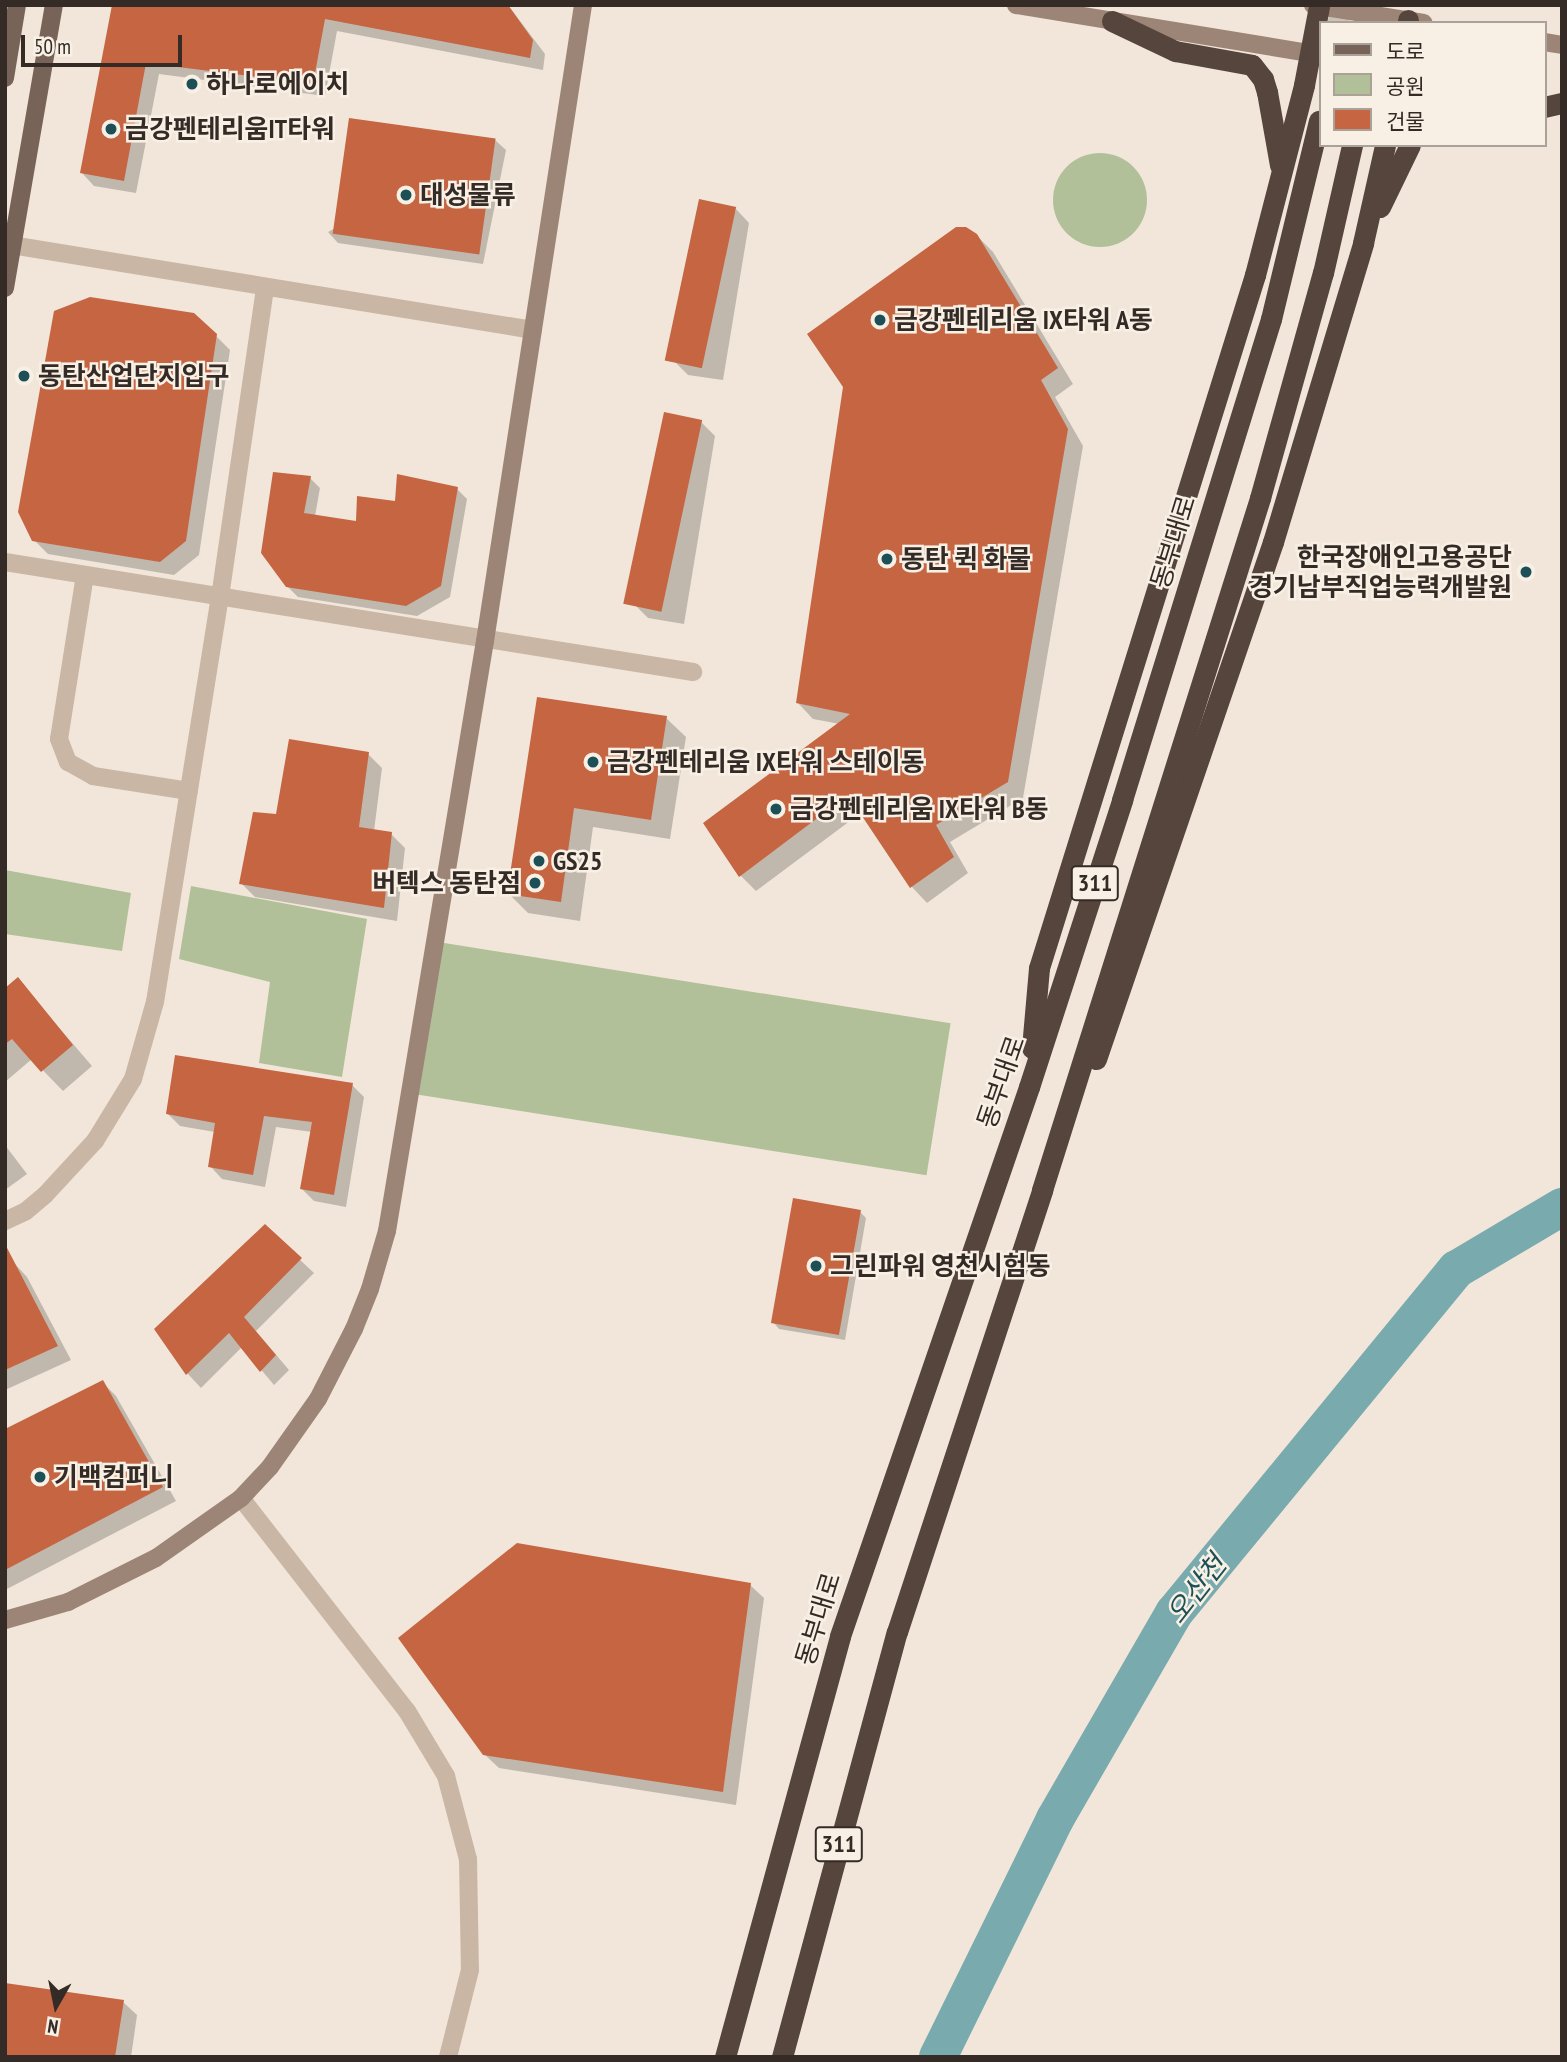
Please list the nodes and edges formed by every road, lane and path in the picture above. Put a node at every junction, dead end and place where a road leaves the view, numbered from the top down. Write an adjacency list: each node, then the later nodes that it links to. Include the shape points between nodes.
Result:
1 (17, 5): 10 (main road)
2 (54, 5): 17 (main road)
3 (583, 5): 20 (street)
4 (1016, 5): 7 (street)
5 (1313, 5): 6 (street)
6 (1319, 6): 8 (street); 9 (highway)
7 (1112, 21): 9 (street); 15 (highway, via 1175,51 1252,65 1267,92)
8 (1407, 21)
9 (1315, 54): 15 (highway)
10 (5, 78)
11 (1318, 125): 27 (highway, 동부대로 / 311, via 1271,319)
12 (1353, 147): 28 (highway, 311, via 1323,273 1260,498)
13 (1385, 147): 16 (highway)
14 (1409, 147): 16 (highway)
15 (1281, 172): 27 (highway, via 1255,275 1039,968)
16 (1363, 243): 28 (highway, via 1273,542 1106,1034)
17 (9, 245): 18 (main road); 19 (street)
18 (5, 288)
19 (265, 288): 20 (street); 23 (street)
20 (533, 330): 24 (street)
21 (5, 562): 22 (street)
22 (85, 575): 23 (street); 26 (street, via 59,739 68,762 93,776)
23 (220, 597): 24 (street); 26 (street)
24 (485, 641): 25 (street); 30 (street, via 387,1231 354,1329 318,1399 270,1467)
25 (693, 672)
26 (189, 791): 29 (street, via 155,1002 132,1079 95,1141 45,1195)
27 (1029, 1087): 33 (highway, 동부대로 / 311, via 841,1636)
28 (1042, 1190): 34 (highway, 311, via 897,1632)
29 (5, 1221)
30 (241, 1498): 31 (street, via 156,1558 68,1602); 32 (street, via 407,1711 446,1776 468,1859 470,1970)
31 (5, 1620)
32 (448, 2057)
33 (725, 2057)
34 (782, 2057)

